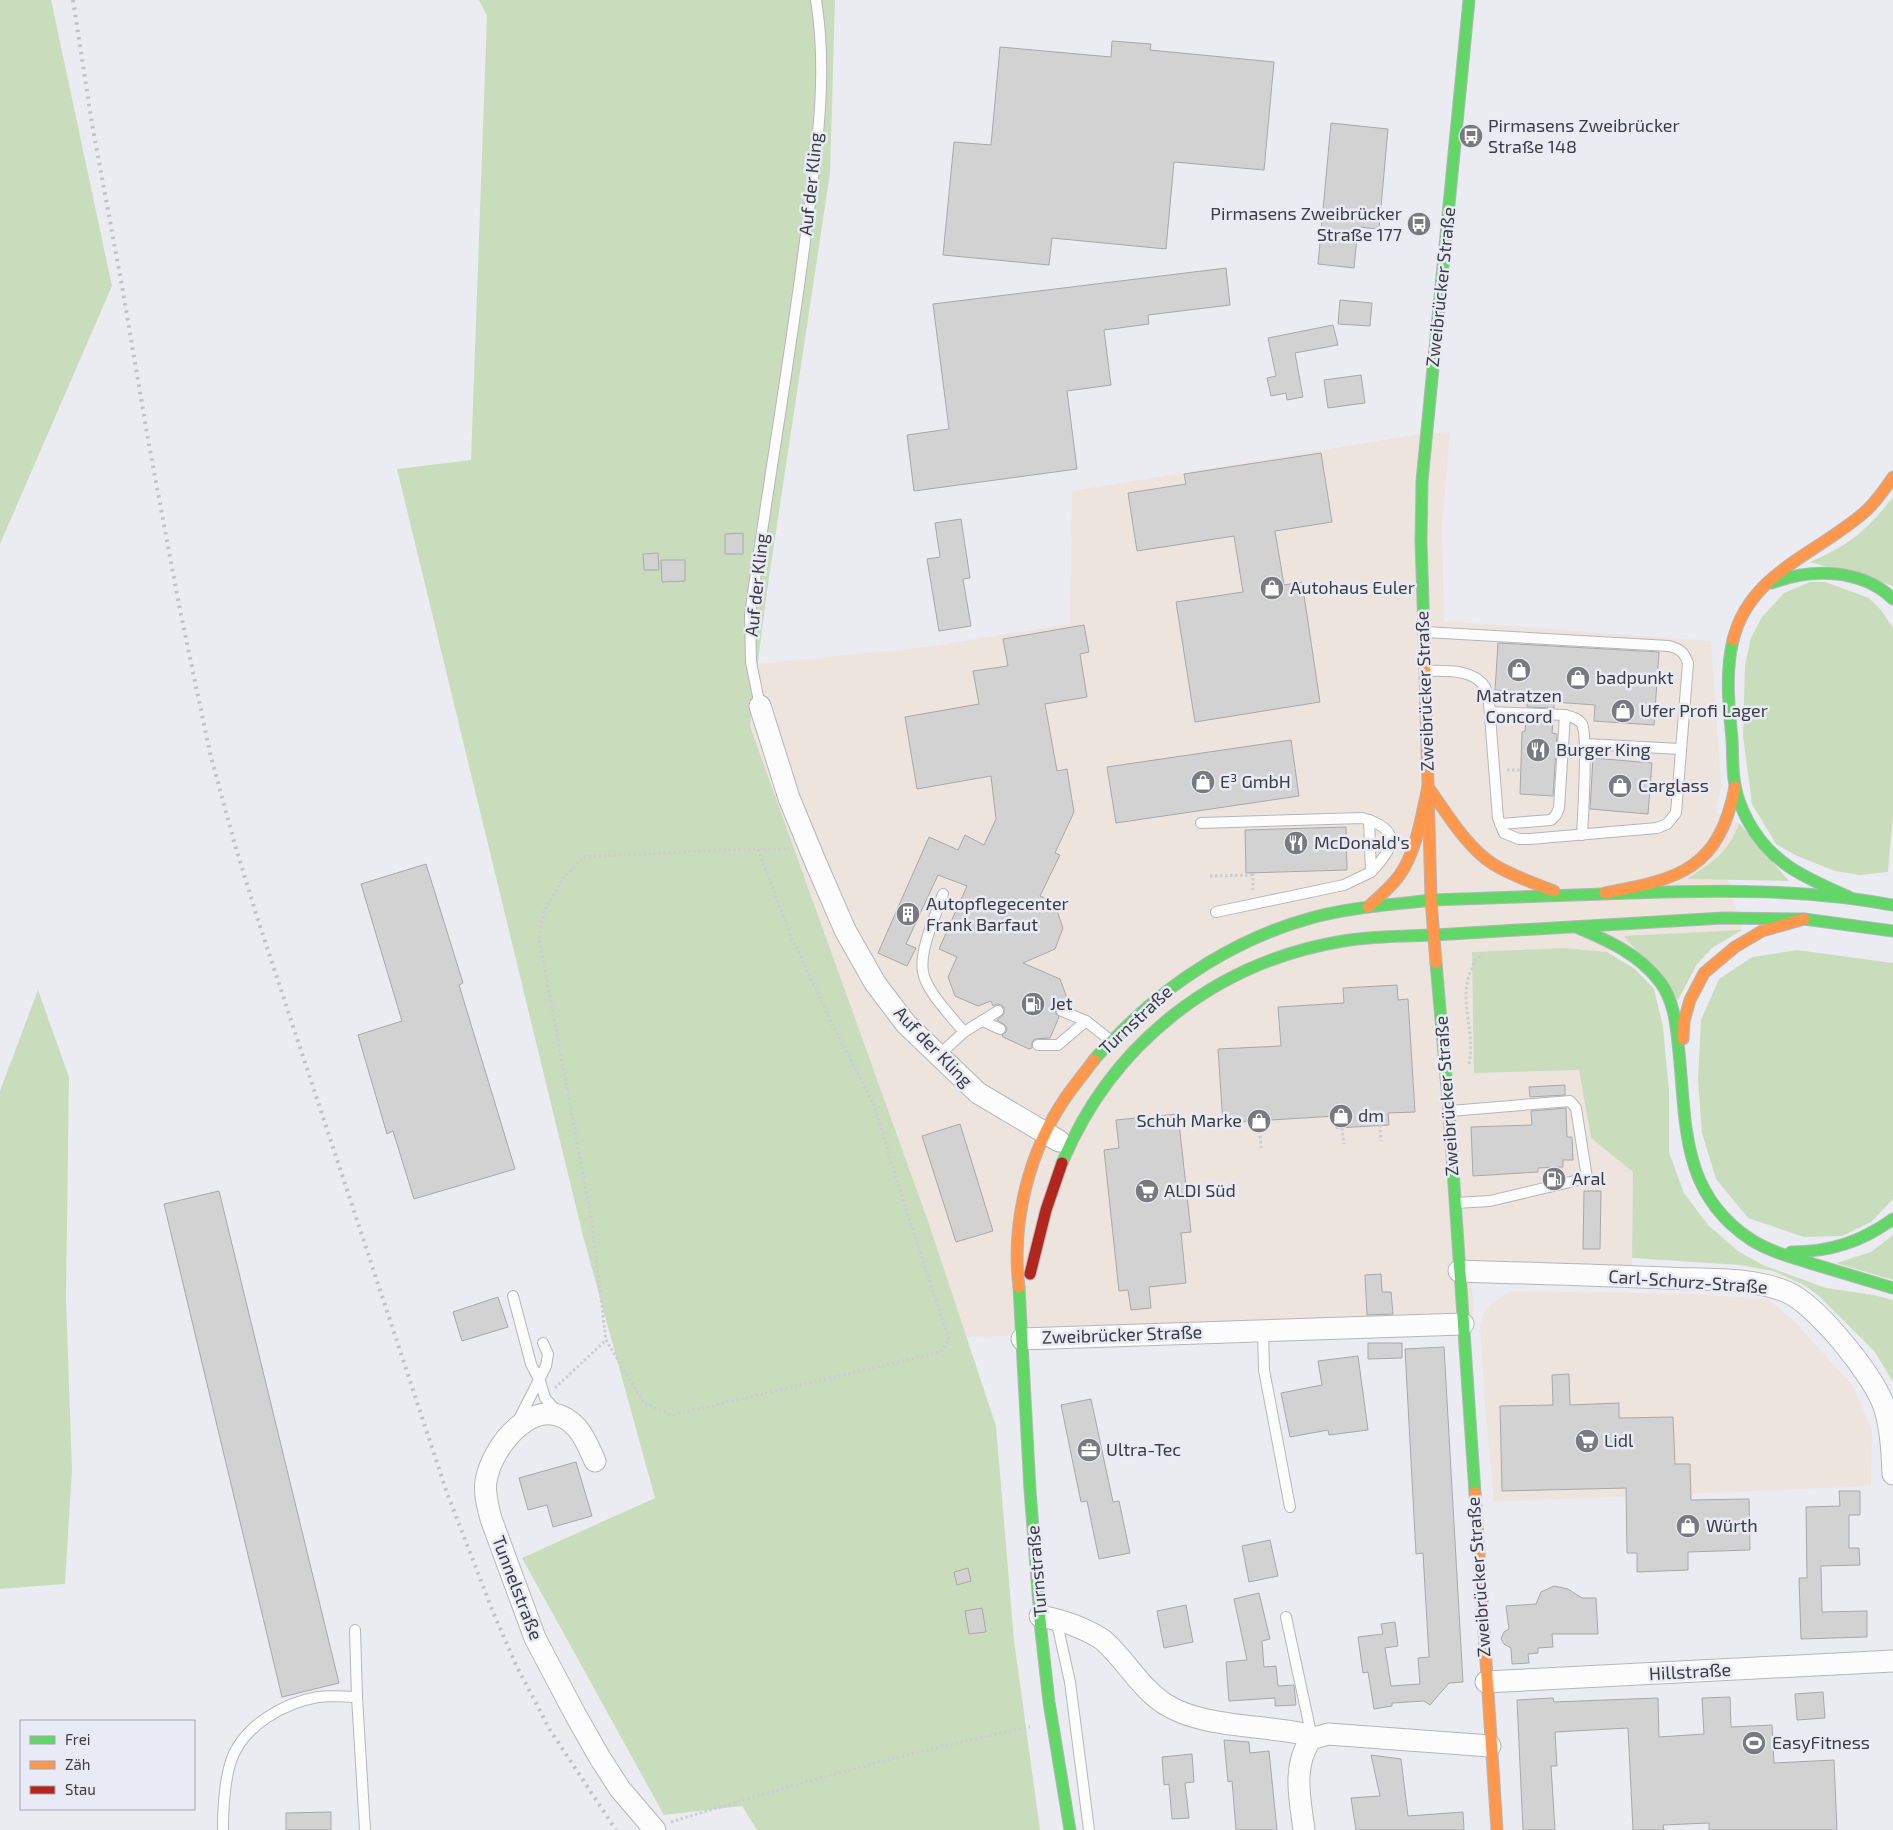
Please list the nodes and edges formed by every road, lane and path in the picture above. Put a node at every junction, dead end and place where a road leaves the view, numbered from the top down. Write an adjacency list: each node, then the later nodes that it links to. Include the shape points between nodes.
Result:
1 (816, 0): 8 (lane, Auf der Kling, via 822,87 812,184 750,615 751,662)
2 (1469, 0): 6 (main road, Zweibrücker Straße, via 1422,481)
3 (1893, 477): 4 (main road, via 1880,497 1862,515 1805,552)
4 (1766, 586): 5 (main road, via 1787,576 1820,573 1851,576); 14 (main road, via 1747,606 1731,647 1729,682)
5 (1893, 599)
6 (1423, 632): 7 (main road, Zweibrücker Straße); 12 (lane, via 1678,648 1688,663)
7 (1424, 671): 9 (lane, via 1464,674 1477,679 1485,688); 13 (main road, Zweibrücker Straße)
8 (760, 706): 20 (street, Auf der Kling)
9 (1490, 712): 10 (lane); 17 (lane)
10 (1565, 715): 11 (lane, via 1581,722); 17 (lane, via 1556,815 1551,820)
11 (1584, 744): 12 (lane); 18 (lane)
12 (1681, 749): 18 (lane, via 1678,806 1667,824 1657,828)
13 (1428, 787): 26 (main road, via 1451,819 1488,860 1520,878); 28 (main road, Zweibrücker Straße); 30 (main road, via 1415,840 1404,867 1389,888)
14 (1736, 787): 25 (main road, via 1723,830 1702,860 1683,874); 27 (main road, via 1747,818 1767,849 1798,873)
15 (1369, 820): 16 (lane); 21 (lane); 21 (lane, via 1386,828 1391,843 1387,853)
16 (1201, 823)
17 (1500, 824): 18 (lane, via 1504,833 1519,839)
18 (1582, 835)
19 (758, 849): 20 (path); 68 (path, via 583,857 562,880 544,910 539,938 592,1223); 68 (path, via 790,934 874,1105 949,1340 940,1352 673,1415 644,1403)
20 (810, 849): 45 (street, Auf der Kling, via 845,930 875,983 906,1024)
21 (1370, 872): 31 (lane, via 1344,885)
22 (1253, 875): 23 (path)
23 (1210, 876)
24 (943, 894): 42 (lane, via 922,960 923,973 931,990)
25 (1605, 894): 26 (main road, Turnstraße); 27 (main road, via 1734,891)
26 (1565, 895): 28 (main road, Turnstraße)
27 (1849, 897): 29 (main road)
28 (1431, 900): 30 (main road, Turnstraße); 36 (main road, Zweibrücker Straße)
29 (1893, 905)
30 (1368, 907): 43 (main road, Turnstraße, via 1302,920 1208,962 1161,995)
31 (1216, 912)
32 (1804, 919): 33 (main road, Turnstraße, via 1714,919); 34 (main road); 47 (main road, via 1762,930 1704,973 1690,1000 1684,1021)
33 (1576, 927): 35 (main road, Turnstraße); 47 (main road, via 1630,952 1661,984 1675,1018)
34 (1893, 931)
35 (1488, 932): 36 (main road, Turnstraße); 48 (path, via 1489,954 1477,958 1470,969 1466,990 1471,1054)
36 (1434, 935): 46 (main road, Turnstraße, via 1342,941 1268,960 1211,987 1186,1004 1161,1023); 49 (main road, Zweibrücker Straße)
37 (998, 1011): 39 (lane)
38 (1062, 1011): 40 (lane)
39 (983, 1021): 41 (lane); 42 (lane)
40 (1086, 1021): 43 (lane); 44 (lane, via 1058,1046)
41 (1000, 1029)
42 (964, 1032): 45 (lane)
43 (1110, 1040): 46 (lane); 53 (main road, Turnstraße, via 1083,1073)
44 (1038, 1045)
45 (939, 1055): 53 (street, Auf der Kling, via 978,1093)
46 (1128, 1056): 56 (main road, Turnstraße, via 1081,1121)
47 (1681, 1060): 60 (main road, via 1685,1127 1693,1168 1706,1196 1724,1218 1752,1242)
48 (1467, 1072)
49 (1449, 1111): 58 (main road, Zweibrücker Straße); 58 (lane, via 1570,1101 1576,1108 1587,1178 1490,1201)
50 (1259, 1121): 57 (path)
51 (1380, 1125): 54 (path)
52 (1342, 1128): 55 (path)
53 (1046, 1134): 56 (street, Auf der Kling); 64 (main road, Turnstraße, via 1025,1189 1020,1218 1017,1269)
54 (1381, 1141)
55 (1344, 1144)
56 (1068, 1146): 64 (main road, Turnstraße, via 1054,1181)
57 (1261, 1148)
58 (1455, 1203): 61 (main road, Zweibrücker Straße)
59 (1893, 1219): 60 (main road, via 1873,1234 1849,1245 1823,1251)
60 (1768, 1250): 62 (main road)
61 (1459, 1271): 65 (main road, Zweibrücker Straße); 75 (street, Carl-Schurz-Straße, via 1719,1280 1754,1283 1790,1293 1831,1329 1872,1380 1884,1406 1891,1437)
62 (1893, 1288)
63 (514, 1296): 70 (lane, via 531,1364)
64 (1021, 1310): 67 (main road, Turnstraße)
65 (1463, 1324): 66 (street, Zweibrücker Straße); 81 (main road, Zweibrücker Straße)
66 (1263, 1330): 67 (street, Zweibrücker Straße); 76 (lane, via 1264,1370)
67 (1022, 1339): 78 (main road, Turnstraße, via 1029,1481)
68 (606, 1340): 71 (path)
69 (543, 1343): 70 (lane, via 548,1354)
70 (540, 1381): 71 (lane); 73 (lane)
71 (545, 1398): 72 (lane)
72 (563, 1418): 73 (street, Tunnelstraße, via 550,1414 530,1417); 74 (street, via 576,1427)
73 (514, 1429): 86 (street, Tunnelstraße, via 491,1465 486,1482 491,1519 535,1638 557,1680 600,1758)
74 (595, 1461)
75 (1893, 1474)
76 (1290, 1507)
77 (1286, 1617): 84 (lane, via 1304,1695)
78 (1048, 1618): 84 (street, via 1095,1634 1153,1694 1175,1709 1202,1719 1304,1734); 89 (main road, Turnstraße, via 1050,1704); 90 (lane, via 1070,1682)
79 (355, 1630): 82 (lane)
80 (1893, 1661): 81 (street, Hillstraße)
81 (1486, 1682): 85 (main road, Zweibrücker Straße)
82 (357, 1697): 87 (lane, via 317,1697 274,1712 258,1724 244,1738 232,1759 226,1782); 88 (lane)
83 (1032, 1726): 86 (path, via 766,1793)
84 (1310, 1740): 85 (street, via 1328,1734); 91 (street, via 1303,1750 1298,1781)
85 (1490, 1746): 92 (main road, Zweibrücker Straße)
86 (654, 1829)
87 (223, 1830)
88 (365, 1830)
89 (1070, 1830)
90 (1090, 1830)
91 (1304, 1830)
92 (1497, 1830)

